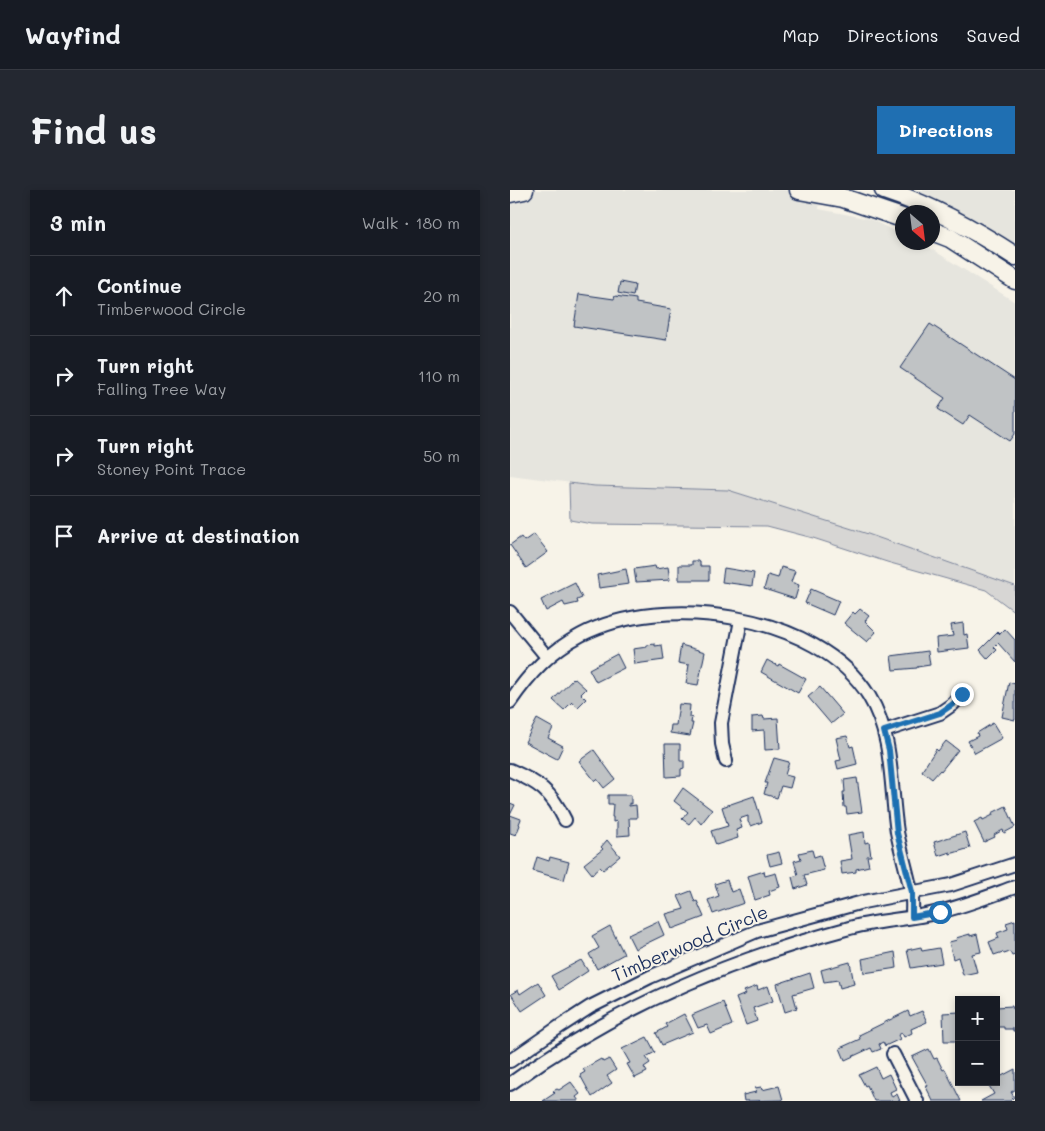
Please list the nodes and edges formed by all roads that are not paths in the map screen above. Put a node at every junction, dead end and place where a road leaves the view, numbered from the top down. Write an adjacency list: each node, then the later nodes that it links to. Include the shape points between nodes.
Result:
1 (524, 190): 4 (street)
2 (799, 190): 5 (street, via 843,198)
3 (884, 190): 7 (street, via 958,223)
4 (510, 193)
5 (895, 216)
6 (940, 234): 8 (street)
7 (1015, 256)
8 (1015, 280)
9 (510, 612): 11 (street)
10 (741, 620): 11 (street, via 680,613 640,616 596,628); 14 (street, via 800,637 839,662 868,695); 15 (street, via 721,723)
11 (547, 657): 13 (street, via 524,681)
12 (962, 694): 14 (street, via 940,713)
13 (510, 702)
14 (884, 731): 20 (street, via 889,750 897,833)
15 (726, 761)
16 (510, 770): 17 (street, via 549,793)
17 (565, 820)
18 (1015, 864): 20 (street, Timberwood Circle, via 951,885)
19 (1015, 887): 21 (street, Timberwood Circle, via 940,912)
20 (912, 892): 21 (street); 23 (street, Timberwood Circle, via 756,931 590,1007)
21 (912, 917): 24 (street, Timberwood Circle, via 848,928 693,981 579,1040)
22 (893, 1054): 25 (street)
23 (510, 1061)
24 (510, 1084)
25 (917, 1101)

